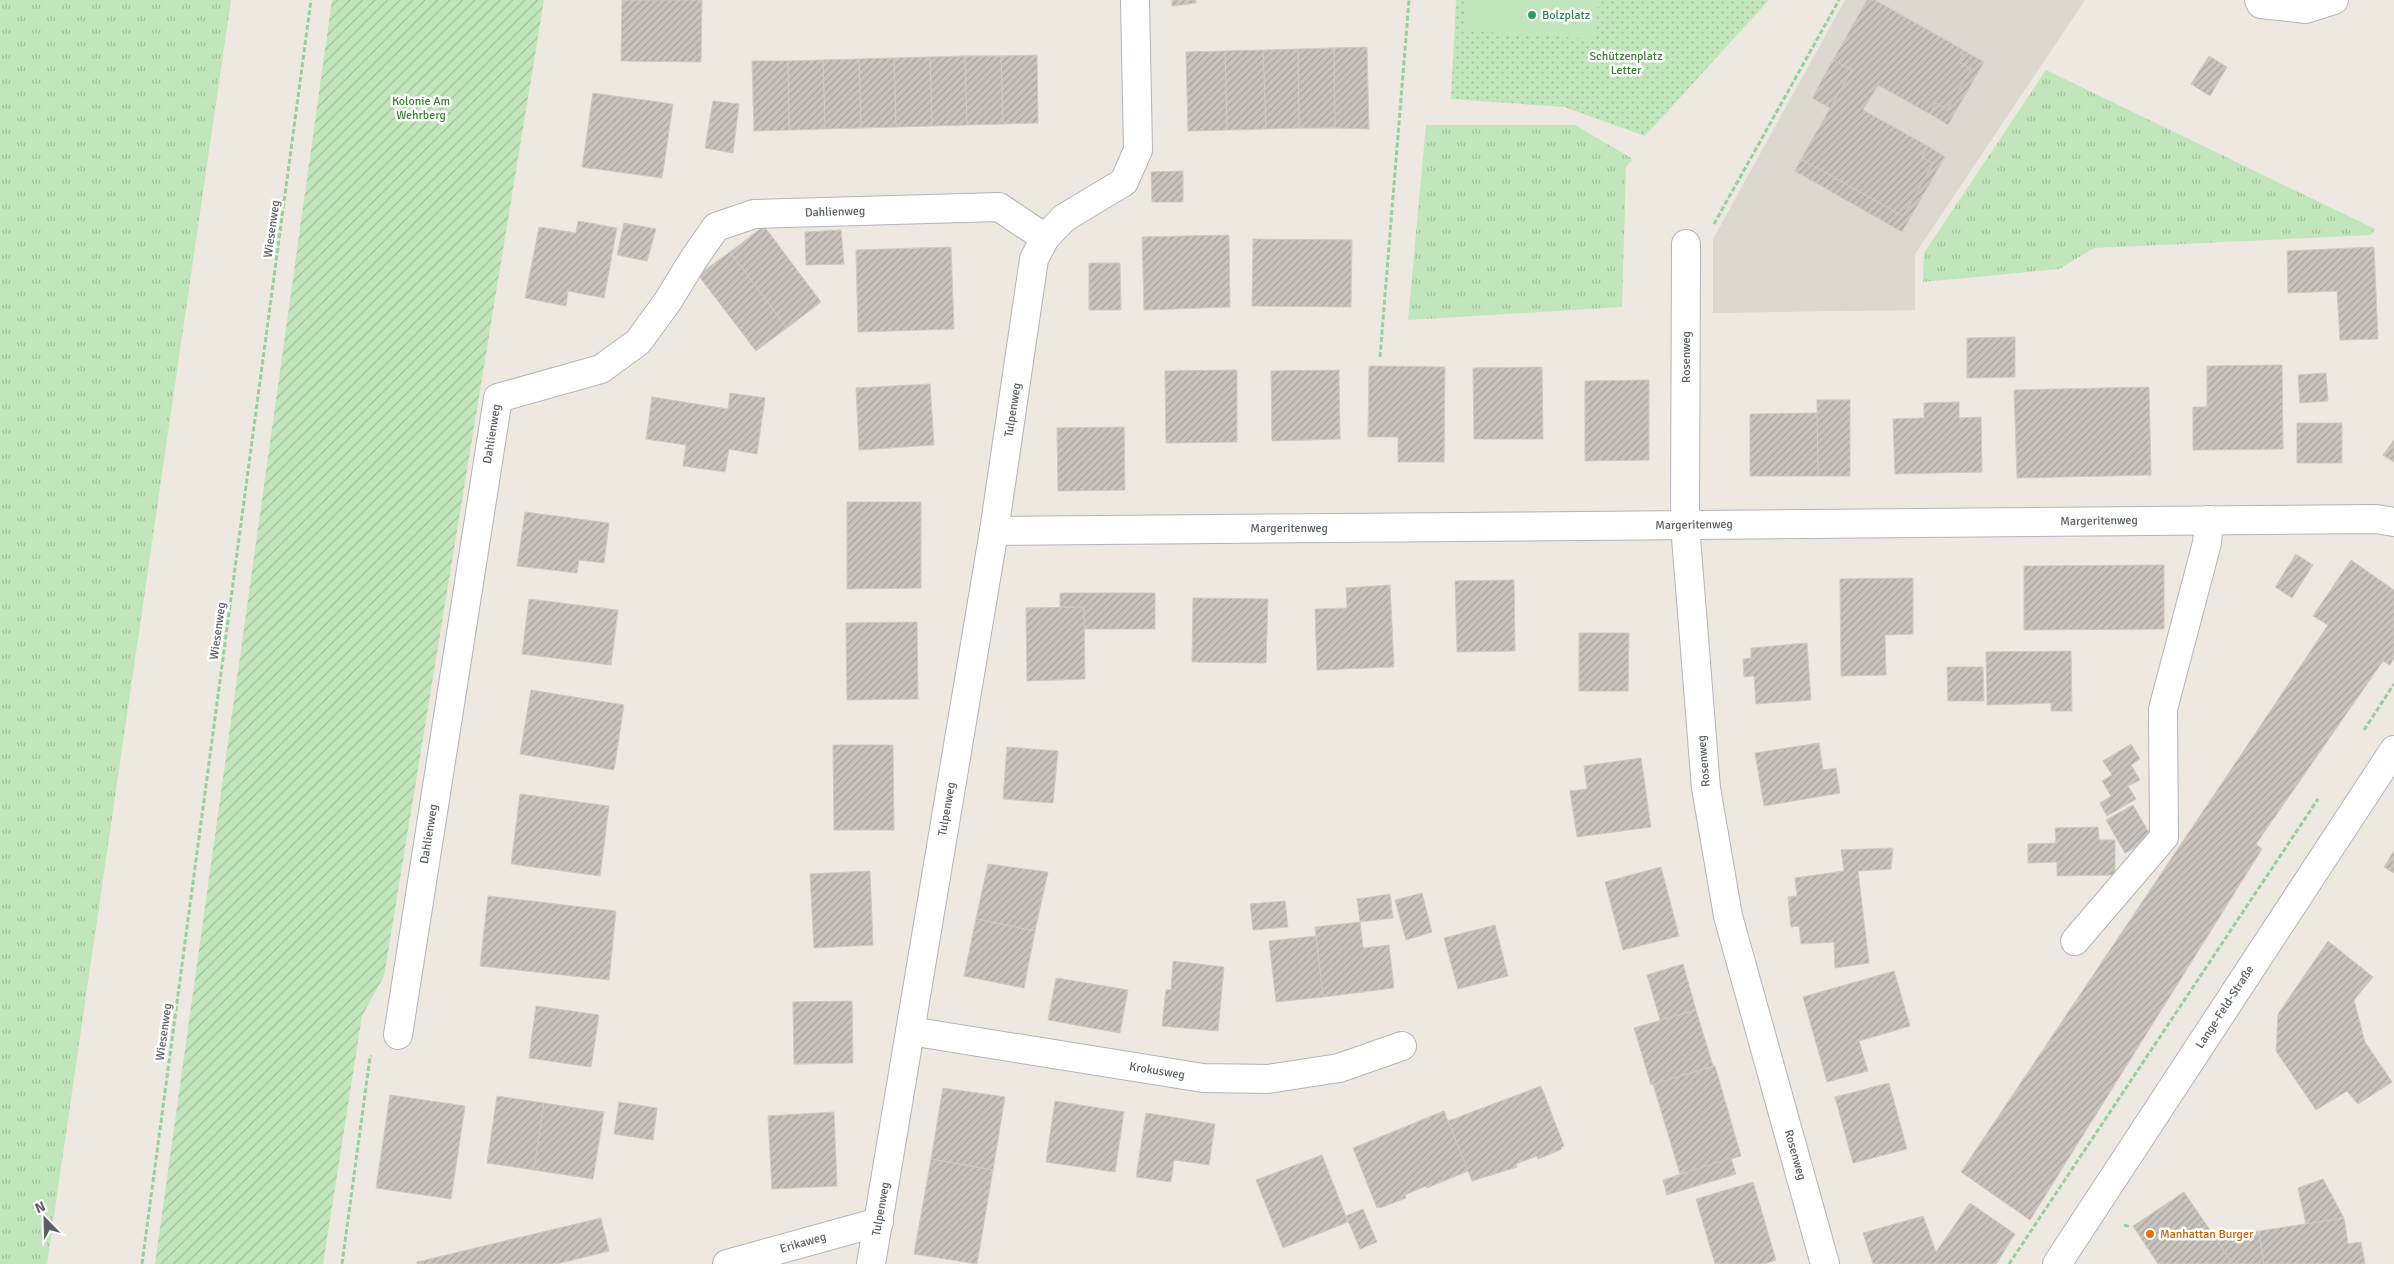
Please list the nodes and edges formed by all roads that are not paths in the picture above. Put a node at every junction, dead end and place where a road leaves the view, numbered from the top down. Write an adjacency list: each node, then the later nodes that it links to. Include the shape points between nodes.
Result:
1 (1135, 0): 4 (street, via 1138,150 1124,182 1064,218)
2 (2259, 0): 3 (street, via 2261,4 2306,9)
3 (2334, 0)
4 (1045, 238): 9 (street, Tulpenweg, via 1034,259); 13 (street, Dahlienweg, via 999,207 754,214 716,227 638,342 600,369 498,398)
5 (1686, 244): 8 (street, Rosenweg)
6 (2209, 520): 7 (street, Margeritenweg, via 2376,519); 8 (street, Margeritenweg); 11 (street, via 2207,543 2163,709 2164,837)
7 (2394, 522)
8 (1685, 525): 9 (street, Margeritenweg); 18 (street, Rosenweg, via 1706,788 1728,916)
9 (994, 531): 12 (street, Tulpenweg)
10 (2394, 750): 19 (street, Lange-Feld-Straße)
11 (2075, 941)
12 (910, 1031): 14 (street, Krokusweg, via 1203,1078 1277,1078 1339,1068); 15 (street, Tulpenweg)
13 (398, 1035)
14 (1402, 1046)
15 (879, 1222): 16 (street, Erikaweg); 17 (street, Tulpenweg)
16 (727, 1264)
17 (871, 1264)
18 (1825, 1264)
19 (2057, 1264)

